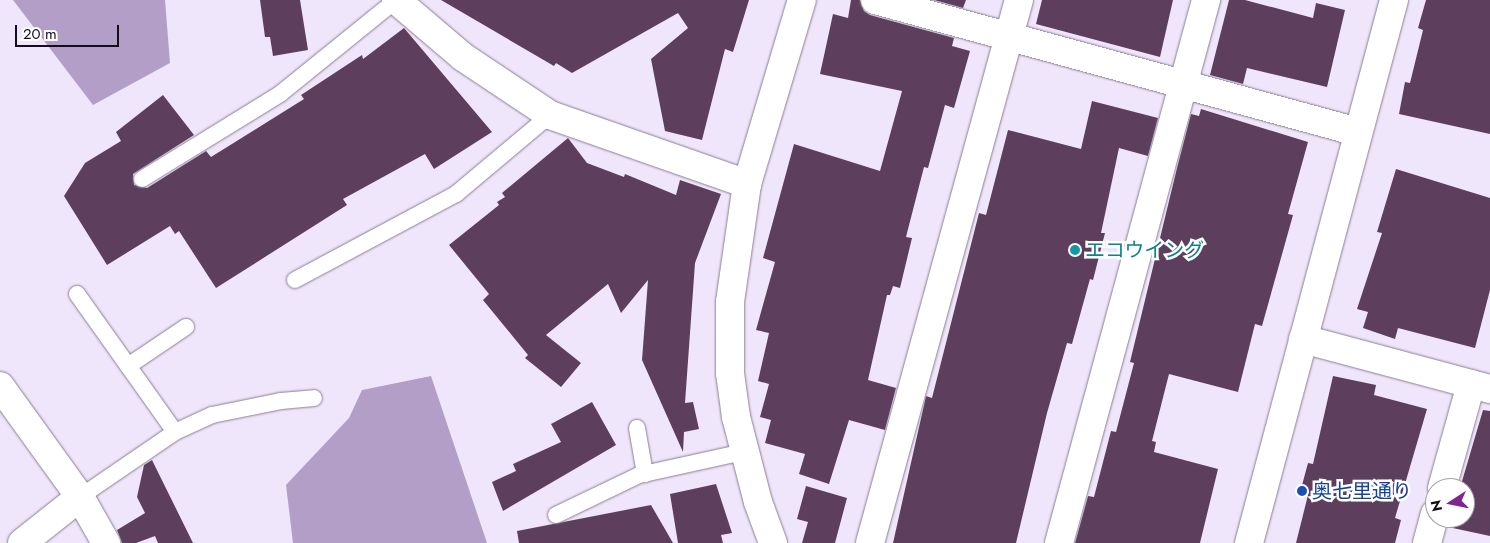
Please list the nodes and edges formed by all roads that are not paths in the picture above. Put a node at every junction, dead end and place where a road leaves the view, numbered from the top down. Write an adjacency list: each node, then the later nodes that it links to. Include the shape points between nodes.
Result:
1 (396, 0): 9 (street, via 463,57); 11 (lane, via 280,94)
2 (802, 0): 12 (street)
3 (875, 0): 7 (street)
4 (1019, 0): 7 (street)
5 (1206, 0): 8 (street)
6 (1394, 0): 10 (street)
7 (1009, 36): 8 (street); 32 (street)
8 (1184, 84): 10 (street); 33 (street)
9 (550, 115): 12 (street); 13 (lane, via 456,194)
10 (1358, 132): 16 (street)
11 (142, 179)
12 (748, 184): 23 (street, via 730,302 730,373)
13 (295, 280)
14 (76, 294): 17 (lane)
15 (186, 327): 17 (lane)
16 (1303, 339): 19 (street); 34 (street)
17 (128, 366): 22 (lane)
18 (0, 386): 26 (street)
19 (1480, 387): 25 (street)
20 (314, 398): 22 (lane, via 212,415)
21 (636, 428): 24 (lane)
22 (175, 432): 26 (lane)
23 (744, 452): 24 (lane); 31 (street)
24 (646, 474): 27 (lane)
25 (1446, 478)
26 (80, 497): 29 (street); 30 (street)
27 (556, 515)
28 (1431, 528): 35 (street)
29 (22, 543)
30 (106, 543)
31 (773, 543)
32 (870, 543)
33 (1059, 543)
34 (1249, 543)
35 (1427, 543)

